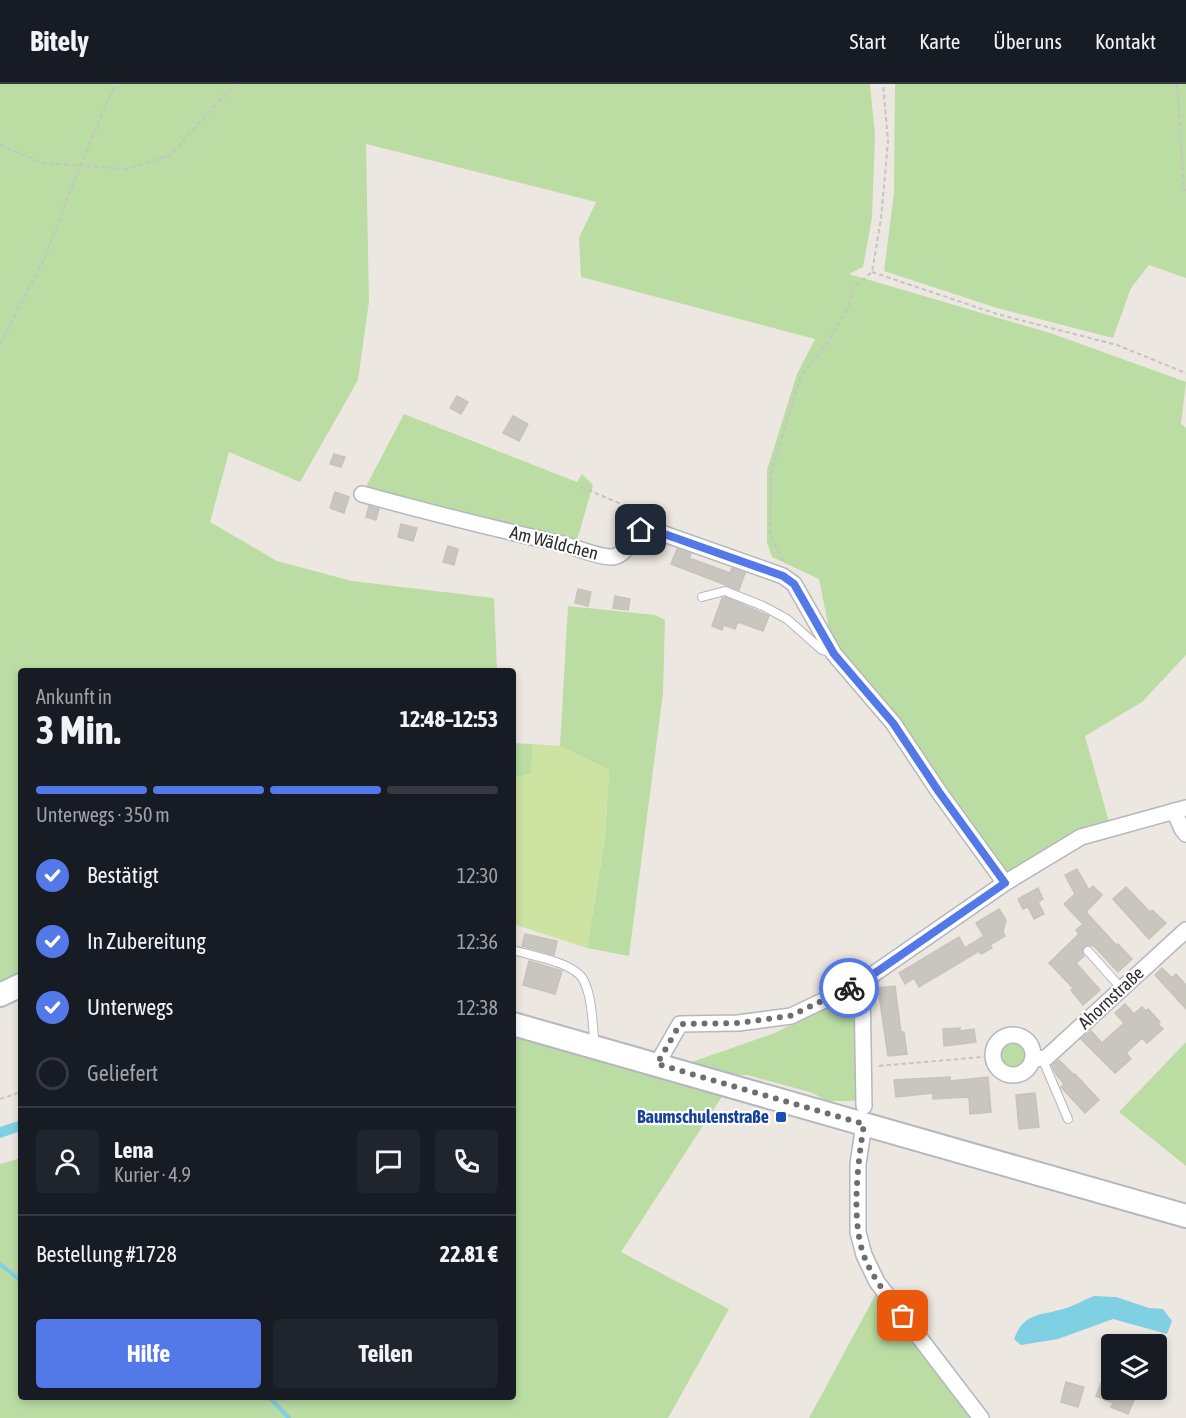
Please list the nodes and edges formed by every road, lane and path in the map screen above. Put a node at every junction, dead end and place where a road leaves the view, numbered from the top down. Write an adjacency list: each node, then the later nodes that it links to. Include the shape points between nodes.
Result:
1 (115, 84): 6 (path)
2 (235, 84): 6 (path, via 170,155 127,169)
3 (883, 84): 8 (path, via 888,141)
4 (1177, 84): 7 (path)
5 (0, 145): 6 (path, via 43,163)
6 (80, 166): 9 (path, via 45,257)
7 (1186, 191)
8 (872, 272): 10 (path, via 997,314 1117,345); 14 (path, via 854,287 848,308 801,375 771,472 770,535)
9 (0, 344)
10 (1186, 373)
11 (581, 487): 13 (path)
12 (362, 494): 16 (street, Am Wäldchen, via 613,557 641,530 650,529 783,576 794,584)
13 (650, 517)
14 (784, 561)
15 (702, 597): 16 (lane, via 725,591 763,606 788,620 822,650)
16 (834, 654): 19 (street, Am Wäldchen, via 893,723)
17 (1180, 810): 18 (street); 19 (street, via 1081,837)
18 (1186, 834)
19 (1005, 883): 23 (street)
20 (1186, 930): 25 (street, Ahornstraße)
21 (516, 951): 28 (lane, via 560,963 583,979)
22 (1088, 951): 25 (lane)
23 (862, 982): 31 (street, via 790,1016 738,1023 680,1024); 32 (street)
24 (18, 986): 26 (main road)
25 (1122, 989): 30 (street, Ahornstraße, via 1046,1058)
26 (0, 995)
27 (516, 1024): 28 (main road)
28 (595, 1047): 31 (main road)
29 (993, 1056): 30 (street, Ahornstraße, via 997,1067 1006,1074 1018,1075); 30 (street, via 994,1047 1009,1034 1028,1040); 32 (path)
30 (1038, 1058): 36 (lane)
31 (657, 1064): 35 (main road)
32 (863, 1068): 35 (street)
33 (18, 1093): 34 (path)
34 (0, 1099)
35 (864, 1115): 37 (main road); 38 (street, via 858,1164 858,1232 864,1255 877,1282)
36 (1068, 1119)
37 (1186, 1216)
38 (981, 1418)

